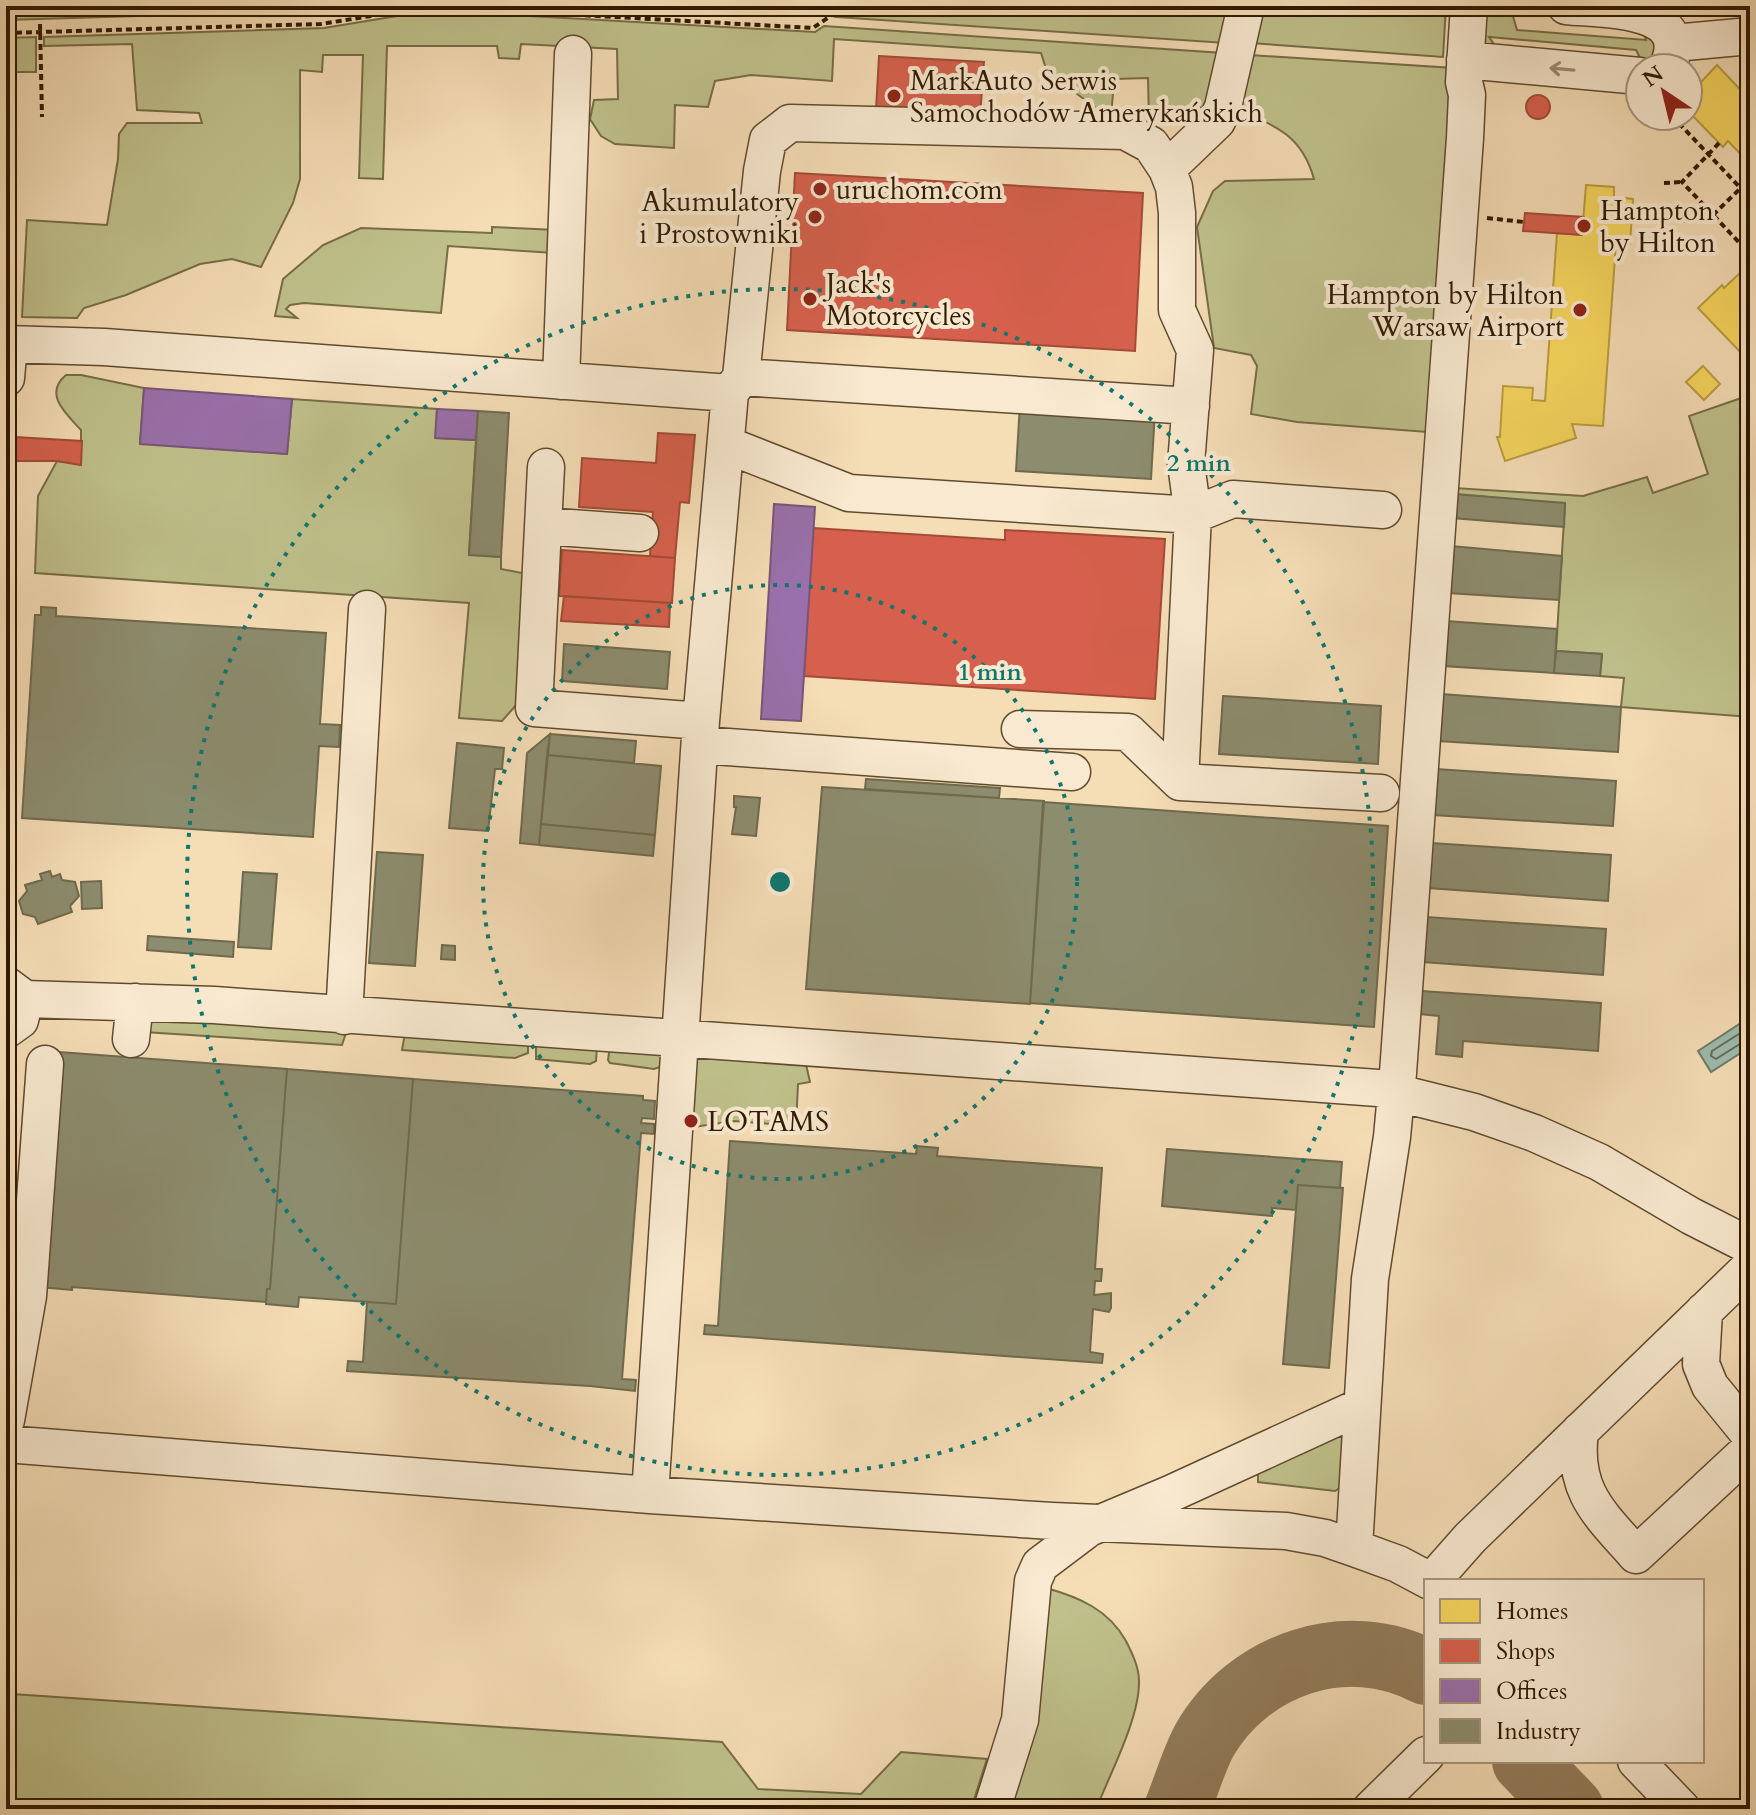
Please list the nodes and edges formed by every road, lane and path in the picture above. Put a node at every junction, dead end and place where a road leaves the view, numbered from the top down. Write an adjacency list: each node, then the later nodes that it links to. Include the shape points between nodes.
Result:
1 (619, 6): 6 (path)
2 (845, 6): 6 (path, via 813,28)
3 (1246, 6): 20 (lane, via 1217,121)
4 (1469, 6): 14 (lane)
5 (1566, 6): 11 (lane, via 1647,17 1662,24)
6 (619, 17): 8 (path, via 402,11 321,24)
7 (40, 24): 8 (path)
8 (40, 32): 9 (path); 16 (path)
9 (6, 33)
10 (1750, 36): 12 (lane)
11 (1670, 52)
12 (1683, 52)
13 (573, 54): 29 (lane)
14 (1465, 60): 15 (lane, one-way to 14); 51 (lane, via 1465,138)
15 (1624, 75)
16 (42, 117)
17 (1687, 132): 19 (path)
18 (1719, 143): 19 (path)
19 (1708, 154): 22 (path); 24 (path)
20 (1167, 169): 30 (lane, via 1151,145 1125,131 790,123 768,140); 31 (lane, via 1177,213 1177,310 1195,350)
21 (1750, 179): 24 (path)
22 (1682, 182): 23 (path); 26 (path)
23 (1664, 183)
24 (1740, 188): 25 (path); 26 (path)
25 (1750, 198)
26 (1713, 215): 27 (path)
27 (1750, 254)
28 (7, 356): 29 (lane, via 120,348)
29 (561, 381): 30 (lane)
30 (736, 385): 31 (lane); 32 (lane)
31 (1191, 406): 35 (lane, via 1186,464)
32 (727, 445): 35 (lane, via 849,493); 40 (lane)
33 (546, 467): 36 (lane)
34 (1383, 510): 35 (lane, via 1233,499)
35 (1193, 515): 42 (lane)
36 (543, 526): 37 (lane); 40 (lane, via 534,708)
37 (640, 533)
38 (367, 609): 46 (lane)
39 (1020, 729): 42 (lane, via 1128,732)
40 (701, 733): 41 (lane); 48 (lane)
41 (1072, 772)
42 (1180, 782): 43 (lane)
43 (1381, 793)
44 (16, 992): 45 (lane); 47 (lane, via 20,1020)
45 (135, 1002): 46 (lane); 49 (lane)
46 (344, 1016): 48 (lane)
47 (6, 1030)
48 (680, 1037): 51 (lane); 61 (lane)
49 (131, 1039)
50 (45, 1064): 56 (lane, via 28,1296)
51 (1396, 1092): 52 (lane, via 1534,1133 1599,1162); 55 (lane, via 1370,1279)
52 (1750, 1246)
53 (1750, 1267): 54 (lane)
54 (1704, 1311): 57 (lane); 58 (lane, via 1701,1364 1710,1386)
55 (1362, 1406): 62 (lane); 63 (lane)
56 (6, 1420)
57 (1580, 1431): 60 (lane, via 1579,1474 1591,1501 1636,1555); 65 (lane)
58 (1750, 1435)
59 (6, 1444): 61 (lane)
60 (1750, 1449)
61 (650, 1495): 62 (lane)
62 (1103, 1523): 63 (lane, via 1286,1531); 68 (lane, via 1040,1565 1033,1581 1020,1720)
63 (1354, 1548): 64 (lane)
64 (1427, 1579)
65 (1433, 1579)
66 (1424, 1757): 69 (lane)
67 (1638, 1763): 70 (lane)
68 (992, 1809)
69 (1371, 1809)
70 (1682, 1809)

